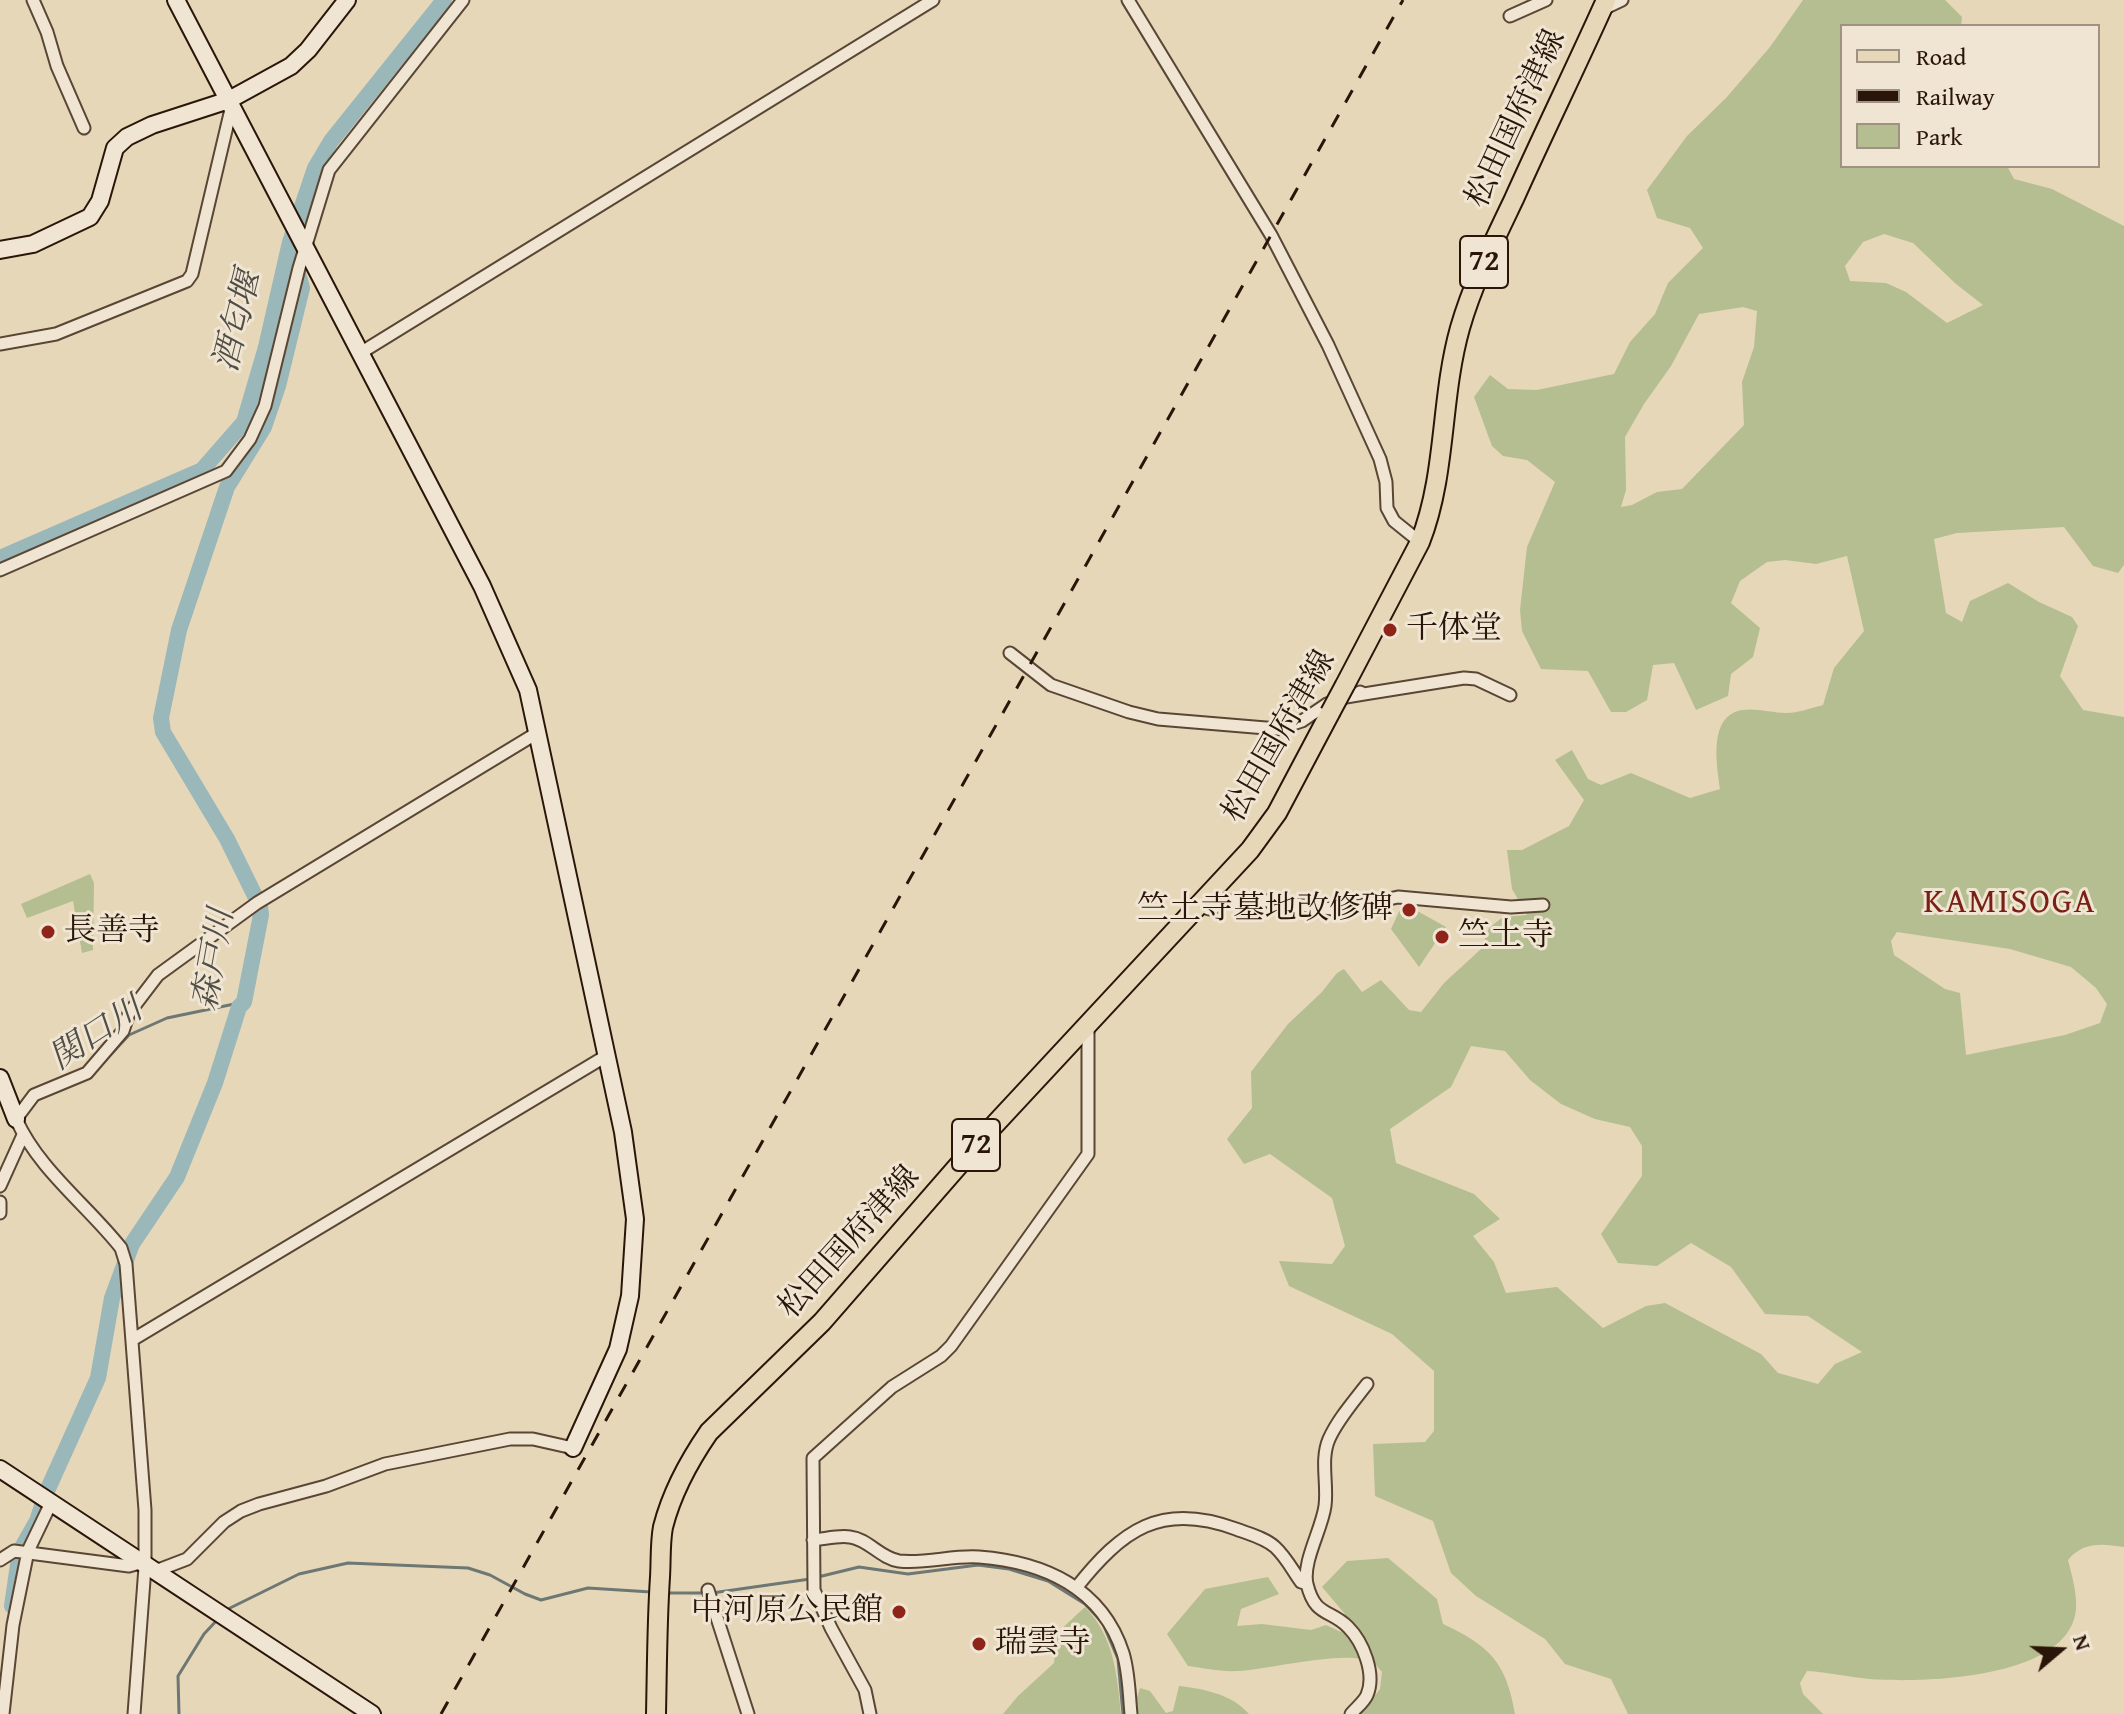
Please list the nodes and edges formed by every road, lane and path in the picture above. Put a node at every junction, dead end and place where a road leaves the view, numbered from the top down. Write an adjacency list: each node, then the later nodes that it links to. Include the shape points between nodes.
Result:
1 (33, 0): 12 (street)
2 (176, 0): 11 (street)
3 (347, 0): 11 (street, via 301,58)
4 (463, 0): 13 (street, via 329,170)
5 (933, 0): 16 (street)
6 (1128, 0): 17 (street, via 1271,235 1380,459 1387,508 1394,521)
7 (1546, 0): 10 (street)
8 (1622, 0): 9 (street)
9 (1603, 5): 17 (main road, 松田国府津線 / 72, via 1480,271 1452,368 1437,487)
10 (1510, 16)
11 (230, 102): 13 (street); 14 (street, via 127,137 115,148 90,217 33,244); 15 (street, via 189,279 56,334)
12 (84, 128)
13 (306, 249): 16 (street); 18 (street, via 265,406 250,439 226,471)
14 (0, 250)
15 (0, 344)
16 (362, 352): 24 (street, via 512,650)
17 (1420, 542): 20 (main road, 松田国府津線 / 72)
18 (0, 570)
19 (1010, 653): 23 (street, via 1051,685 1158,719 1278,729)
20 (1346, 684): 21 (street); 25 (main road, 松田国府津線 / 72, bridge)
21 (1364, 694): 22 (street, via 1464,678); 23 (street, via 1327,704)
22 (1510, 695)
23 (1302, 721): 25 (street)
24 (537, 733): 29 (street); 31 (street, via 258,901 158,975 129,1013 123,1031 87,1073 34,1095)
25 (1317, 738): 26 (main road, 松田国府津線 / 72, via 1277,813)
26 (1198, 905): 27 (street, via 1209,909 1251,899 1340,910 1398,897); 28 (main road, 松田国府津線 / 72)
27 (1543, 905)
28 (1088, 1024): 40 (street, via 1088,1154 951,1346 892,1387 813,1458); 51 (main road, 松田国府津線 / 72, via 822,1322 709,1432 689,1462 663,1530)
29 (606, 1056): 35 (street); 37 (street, via 635,1219 630,1296 618,1349)
30 (0, 1078): 31 (street)
31 (19, 1127): 32 (street); 35 (street, via 47,1168 121,1248)
32 (0, 1186)
33 (0, 1202): 34 (street)
34 (0, 1213)
35 (132, 1340): 43 (street)
36 (1367, 1384): 44 (street, via 1328,1441 1326,1504)
37 (573, 1448): 43 (street, via 510,1439 385,1464 241,1511 187,1559)
38 (0, 1469): 39 (street)
39 (46, 1499): 41 (street); 43 (street)
40 (813, 1540): 45 (street, via 853,1537 898,1561 979,1557 1034,1567); 53 (street, via 813,1580 831,1628 865,1690)
41 (22, 1552): 42 (street); 43 (street); 47 (street)
42 (0, 1560)
43 (146, 1567): 49 (street); 50 (street)
44 (1307, 1584): 45 (street, via 1275,1547 1194,1517 1157,1522 1135,1532 1102,1556); 55 (street, via 1316,1605 1355,1635 1368,1665 1367,1694)
45 (1076, 1588): 54 (street, via 1111,1623 1124,1655)
46 (708, 1593): 52 (street)
47 (4, 1677): 48 (street)
48 (3, 1706)
49 (134, 1714)
50 (372, 1714)
51 (656, 1714)
52 (748, 1714)
53 (870, 1714)
54 (1131, 1714)
55 (1351, 1714)

